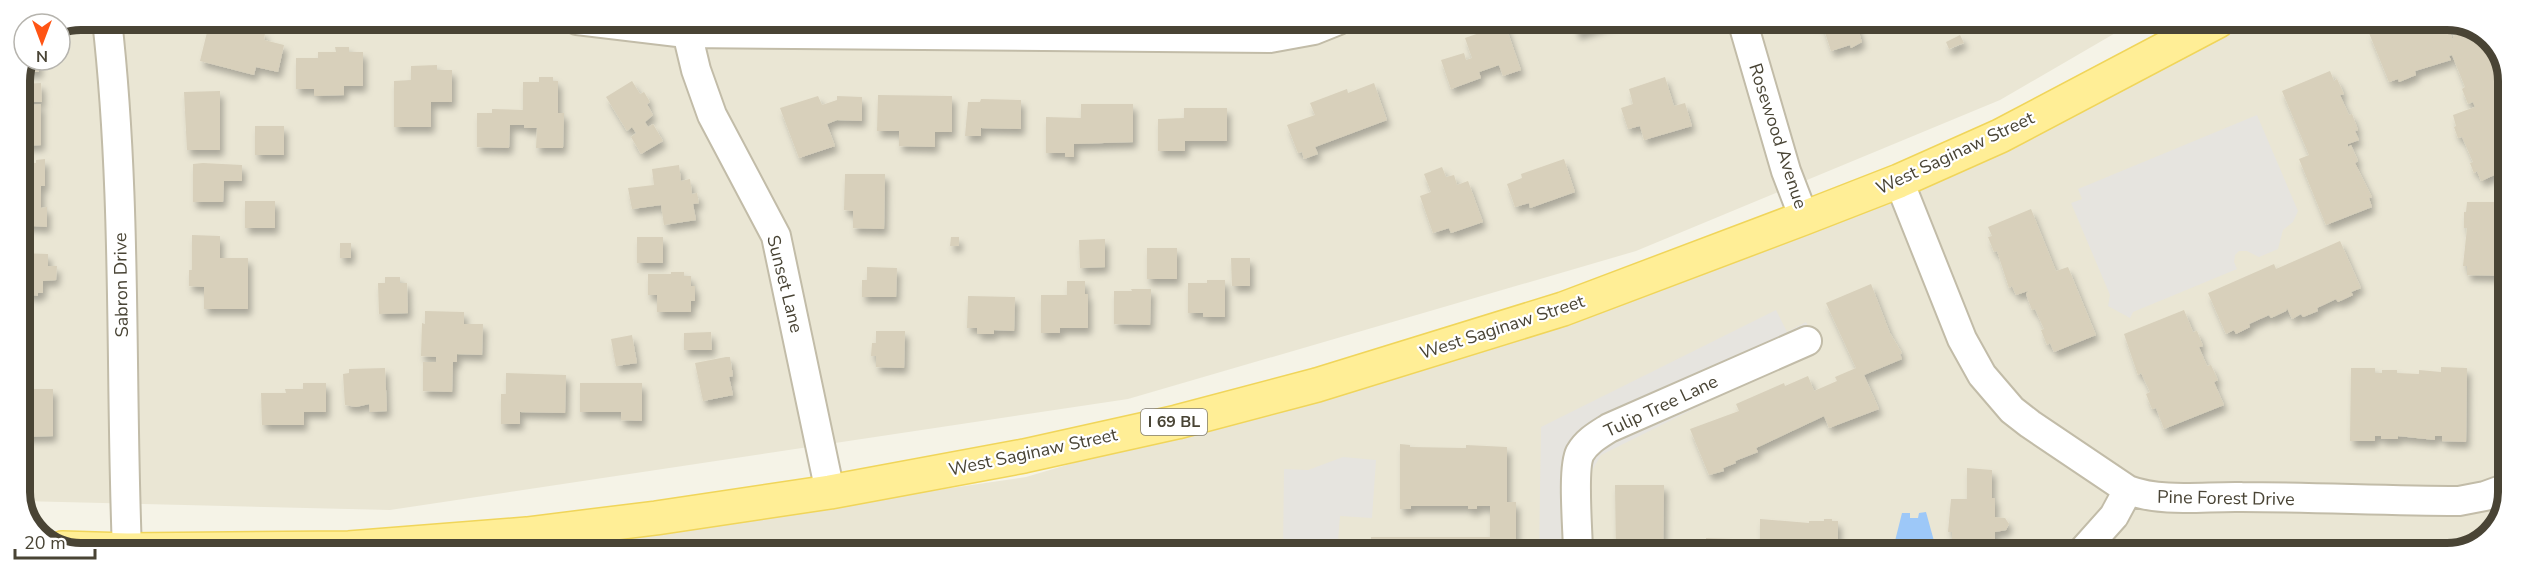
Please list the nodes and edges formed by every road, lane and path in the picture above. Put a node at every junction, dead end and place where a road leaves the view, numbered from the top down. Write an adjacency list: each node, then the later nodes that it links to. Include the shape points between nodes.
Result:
1 (108, 30): 13 (street, Sabron Drive, via 119,197)
2 (686, 30): 12 (street, Sunset Lane, via 712,115 776,236)
3 (880, 30): 4 (street, via 1270,38)
4 (1314, 30)
5 (1745, 30): 8 (street, Rosewood Avenue, via 1786,171)
6 (2201, 30): 7 (main road, West Saginaw Street / I 69 BL, via 2000,136)
7 (1899, 181): 8 (main road, West Saginaw Street / I 69 BL); 10 (street, Pine Forest Drive, via 1962,339 1982,375 2012,410)
8 (1804, 218): 12 (main road, West Saginaw Street / I 69 BL, via 1563,309 1317,385 1024,456)
9 (1807, 341): 15 (street, Tulip Tree Lane, via 1608,428 1589,441 1579,455)
10 (2128, 490): 11 (street, Pine Forest Drive, via 2164,497 2459,501); 16 (street, via 2114,516)
11 (2498, 491)
12 (830, 492): 14 (main road, West Saginaw Street / I 69 BL, via 527,534)
13 (128, 543)
14 (413, 543)
15 (1578, 543)
16 (2091, 543)

